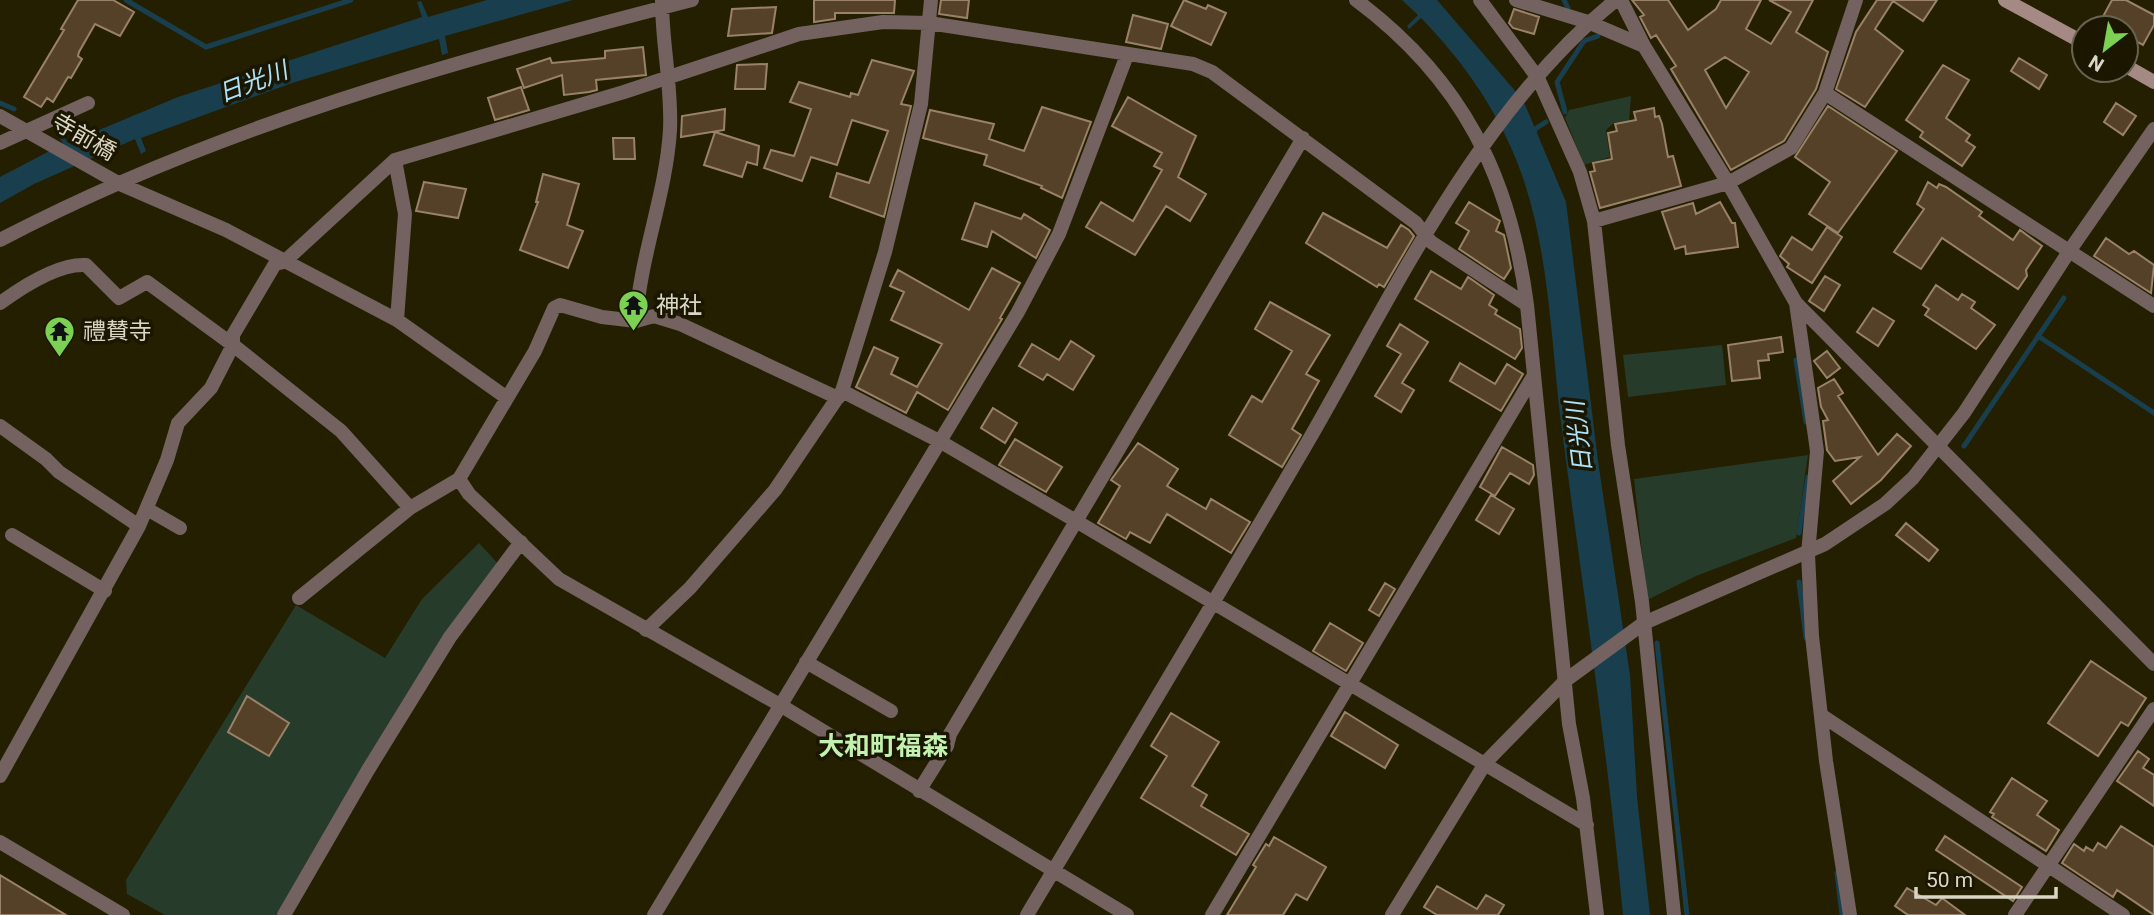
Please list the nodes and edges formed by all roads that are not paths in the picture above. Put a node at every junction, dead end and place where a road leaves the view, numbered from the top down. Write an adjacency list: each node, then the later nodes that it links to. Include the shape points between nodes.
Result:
1 (692, 0): 9 (street)
2 (931, 0): 11 (street)
3 (1356, 0): 24 (street, via 1432,68)
4 (1480, 0): 16 (street)
5 (1516, 0): 10 (street)
6 (1618, 0): 10 (street); 13 (street)
7 (1856, 0): 17 (street)
8 (2006, 0): 12 (main road)
9 (662, 4): 15 (street); 27 (street, via 281,118)
10 (1588, 22): 13 (street); 16 (street)
11 (929, 23): 14 (street); 15 (street, via 883,22 799,34); 41 (street, via 921,104 885,252)
12 (2070, 35)
13 (1644, 46): 26 (street)
14 (1127, 55): 22 (street, via 1193,64 1212,72); 44 (street, via 1059,234)
15 (670, 77): 25 (street); 38 (street, via 670,132 638,289)
16 (1536, 81): 24 (street); 28 (street, via 1580,172)
17 (1825, 93): 26 (street, via 1791,148); 31 (street)
18 (88, 103): 21 (street)
19 (0, 116): 21 (street, 寺前橋)
20 (2154, 129): 31 (street)
21 (24, 130): 23 (street); 27 (street, 寺前橋)
22 (1303, 138): 29 (street); 49 (street)
23 (0, 143)
24 (1484, 145): 29 (street); 35 (street, via 1515,238)
25 (395, 160): 32 (street); 37 (street, via 405,214)
26 (1728, 183): 28 (street); 34 (street)
27 (120, 184): 30 (street, via 73,202); 32 (street, 寺前橋, via 226,230)
28 (1594, 221): 58 (street, via 1618,445)
29 (1426, 233): 35 (street, via 1431,242); 57 (street)
30 (0, 240)
31 (2070, 250): 36 (street); 45 (street)
32 (284, 262): 37 (street, 寺前橋); 39 (street, via 275,264 233,335)
33 (0, 303): 39 (street, via 44,277 74,264 86,265 119,298 147,282)
34 (1796, 303): 45 (street); 54 (street, via 1817,451)
35 (1527, 305): 40 (street)
36 (2154, 306)
37 (397, 320): 42 (street, 寺前橋)
38 (636, 321): 41 (street, via 654,316 680,324); 42 (street, via 560,305 554,308)
39 (233, 345): 47 (street, via 341,431); 48 (street, via 211,388 178,424)
40 (1534, 375): 62 (street); 63 (street)
41 (840, 395): 44 (street); 59 (street, via 775,489 690,588)
42 (507, 398): 46 (street)
43 (0, 426): 50 (street)
44 (941, 442): 49 (street); 60 (street)
45 (1940, 447): 54 (street, via 1885,504); 61 (street)
46 (459, 479): 47 (street); 53 (street)
47 (411, 508): 56 (street)
48 (147, 509): 50 (street); 51 (street)
49 (1076, 521): 57 (street); 70 (street)
50 (139, 526): 55 (street)
51 (180, 528)
52 (12, 536): 55 (street)
53 (520, 542): 59 (street, via 559,579); 76 (street, via 450,637)
54 (1808, 554): 58 (street, via 1746,576); 67 (street)
55 (105, 591): 69 (street)
56 (299, 597)
57 (1214, 603): 63 (street); 74 (street)
58 (1644, 623): 62 (street); 83 (street)
59 (646, 630): 64 (street)
60 (806, 662): 64 (street); 66 (street)
61 (2154, 664)
62 (1566, 680): 68 (street); 71 (street)
63 (1350, 687): 68 (street); 80 (street)
64 (780, 705): 70 (street); 77 (street)
65 (2154, 709): 73 (street)
66 (891, 711)
67 (1821, 715): 73 (street); 84 (street)
68 (1486, 762): 71 (street); 81 (street)
69 (0, 776)
70 (919, 791): 74 (street)
71 (1587, 825): 82 (street)
72 (0, 842): 75 (street)
73 (2048, 865): 85 (street); 86 (street)
74 (1054, 870): 78 (street); 79 (street)
75 (123, 915)
76 (284, 915)
77 (654, 915)
78 (1027, 915)
79 (1127, 915)
80 (1212, 915)
81 (1392, 915)
82 (1597, 915)
83 (1674, 915)
84 (1850, 915)
85 (2015, 915)
86 (2123, 915)

